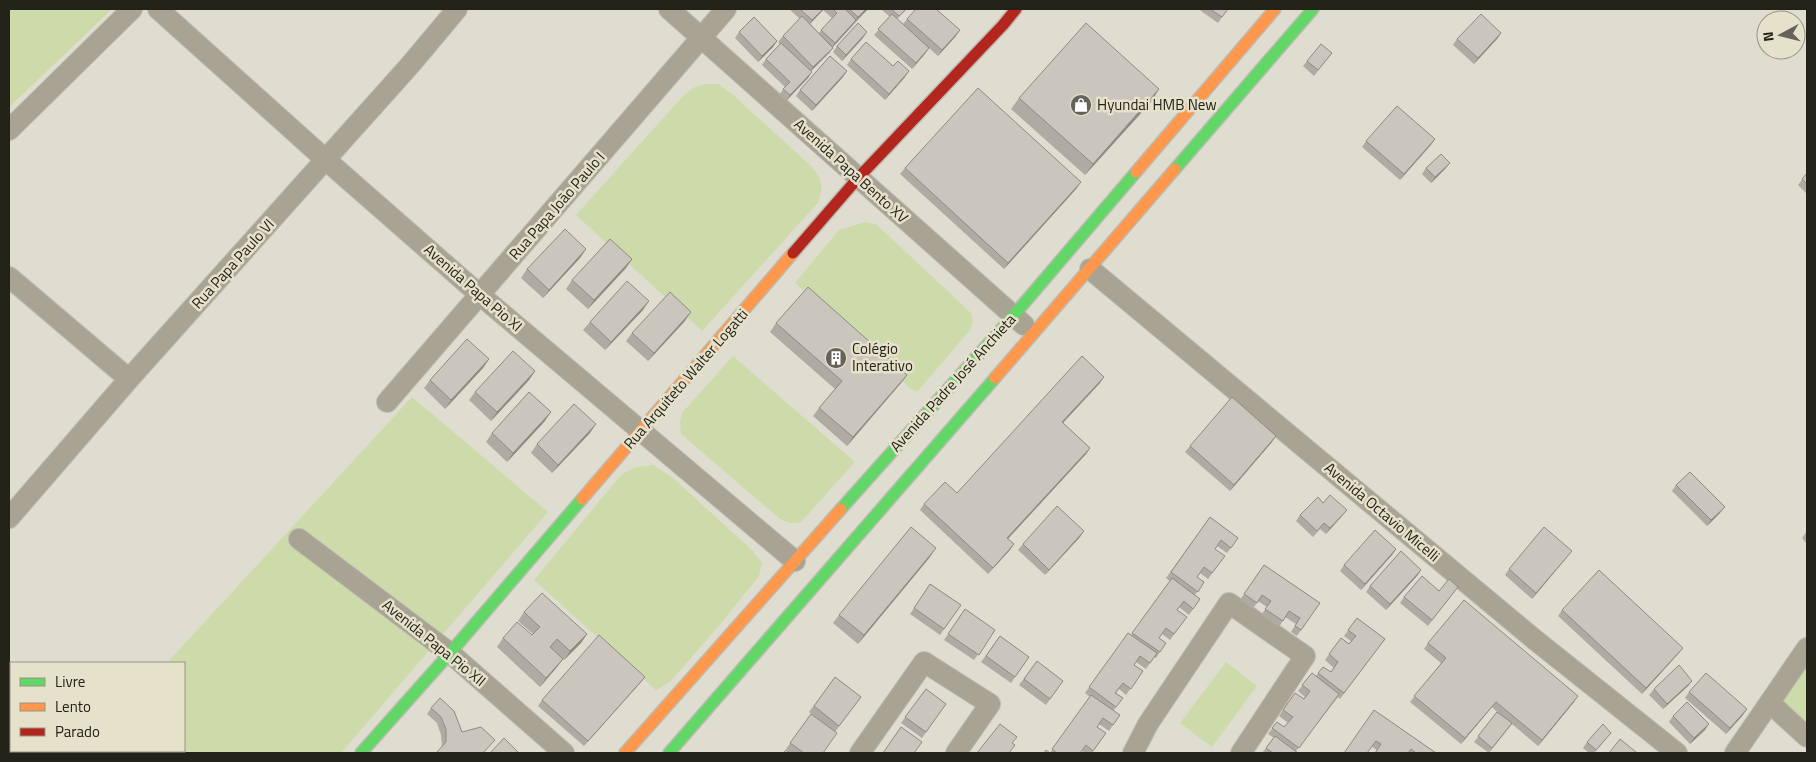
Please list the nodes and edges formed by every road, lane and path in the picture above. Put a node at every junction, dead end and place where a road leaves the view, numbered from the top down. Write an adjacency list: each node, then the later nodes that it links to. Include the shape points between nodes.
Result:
1 (132, 9): 10 (street)
2 (158, 9): 11 (street, Avenida Papa Pio XI)
3 (457, 9): 11 (street, Rua Papa Paulo VI)
4 (669, 9): 9 (street, Avenida Papa Bento XV)
5 (726, 9): 9 (street, Rua Papa João Paulo I)
6 (1016, 9): 12 (main road, Rua Arquiteto Walter Logatti)
7 (1275, 9): 16 (main road, Avenida Padre José Anchieta)
8 (1313, 9): 13 (main road, Avenida Padre José Anchieta)
9 (701, 37): 12 (street, Avenida Papa Bento XV); 15 (street, Rua Papa João Paulo I)
10 (9, 130)
11 (326, 160): 15 (street, Avenida Papa Pio XI); 18 (street, Rua Papa Paulo VI)
12 (858, 178): 16 (street, Avenida Papa Bento XV); 20 (main road, Rua Arquiteto Walter Logatti)
13 (1090, 268): 17 (main road, Avenida Padre José Anchieta); 36 (street, Avenida Octavio Micelli, via 1534,639)
14 (9, 277): 18 (street)
15 (480, 295): 19 (street, Rua Papa João Paulo I); 20 (street, Avenida Papa Pio XI)
16 (1014, 315): 17 (street, Avenida Papa Bento XV); 23 (main road, Avenida Padre José Anchieta)
17 (1034, 334): 31 (main road, Avenida Padre José Anchieta)
18 (129, 379): 21 (street, Rua Papa Paulo VI)
19 (387, 402)
20 (641, 430): 23 (street, Avenida Papa Pio XI); 25 (main road, Rua Arquiteto Walter Logatti)
21 (9, 518)
22 (299, 539): 25 (street, Avenida Papa Pio XII)
23 (795, 561): 30 (main road, Avenida Padre José Anchieta)
24 (1807, 648): 26 (street)
25 (450, 653): 28 (main road, Rua Arquiteto Walter Logatti); 29 (street, Avenida Papa Pio XII)
26 (1770, 703): 27 (street); 37 (street)
27 (1807, 737)
28 (361, 753)
29 (564, 753)
30 (625, 753)
31 (669, 753)
32 (860, 753): 33 (street, via 924,662 990,704)
33 (956, 753)
34 (1133, 753): 35 (street, via 1148,724 1229,603 1305,656)
35 (1241, 753)
36 (1677, 753)
37 (1735, 753)

